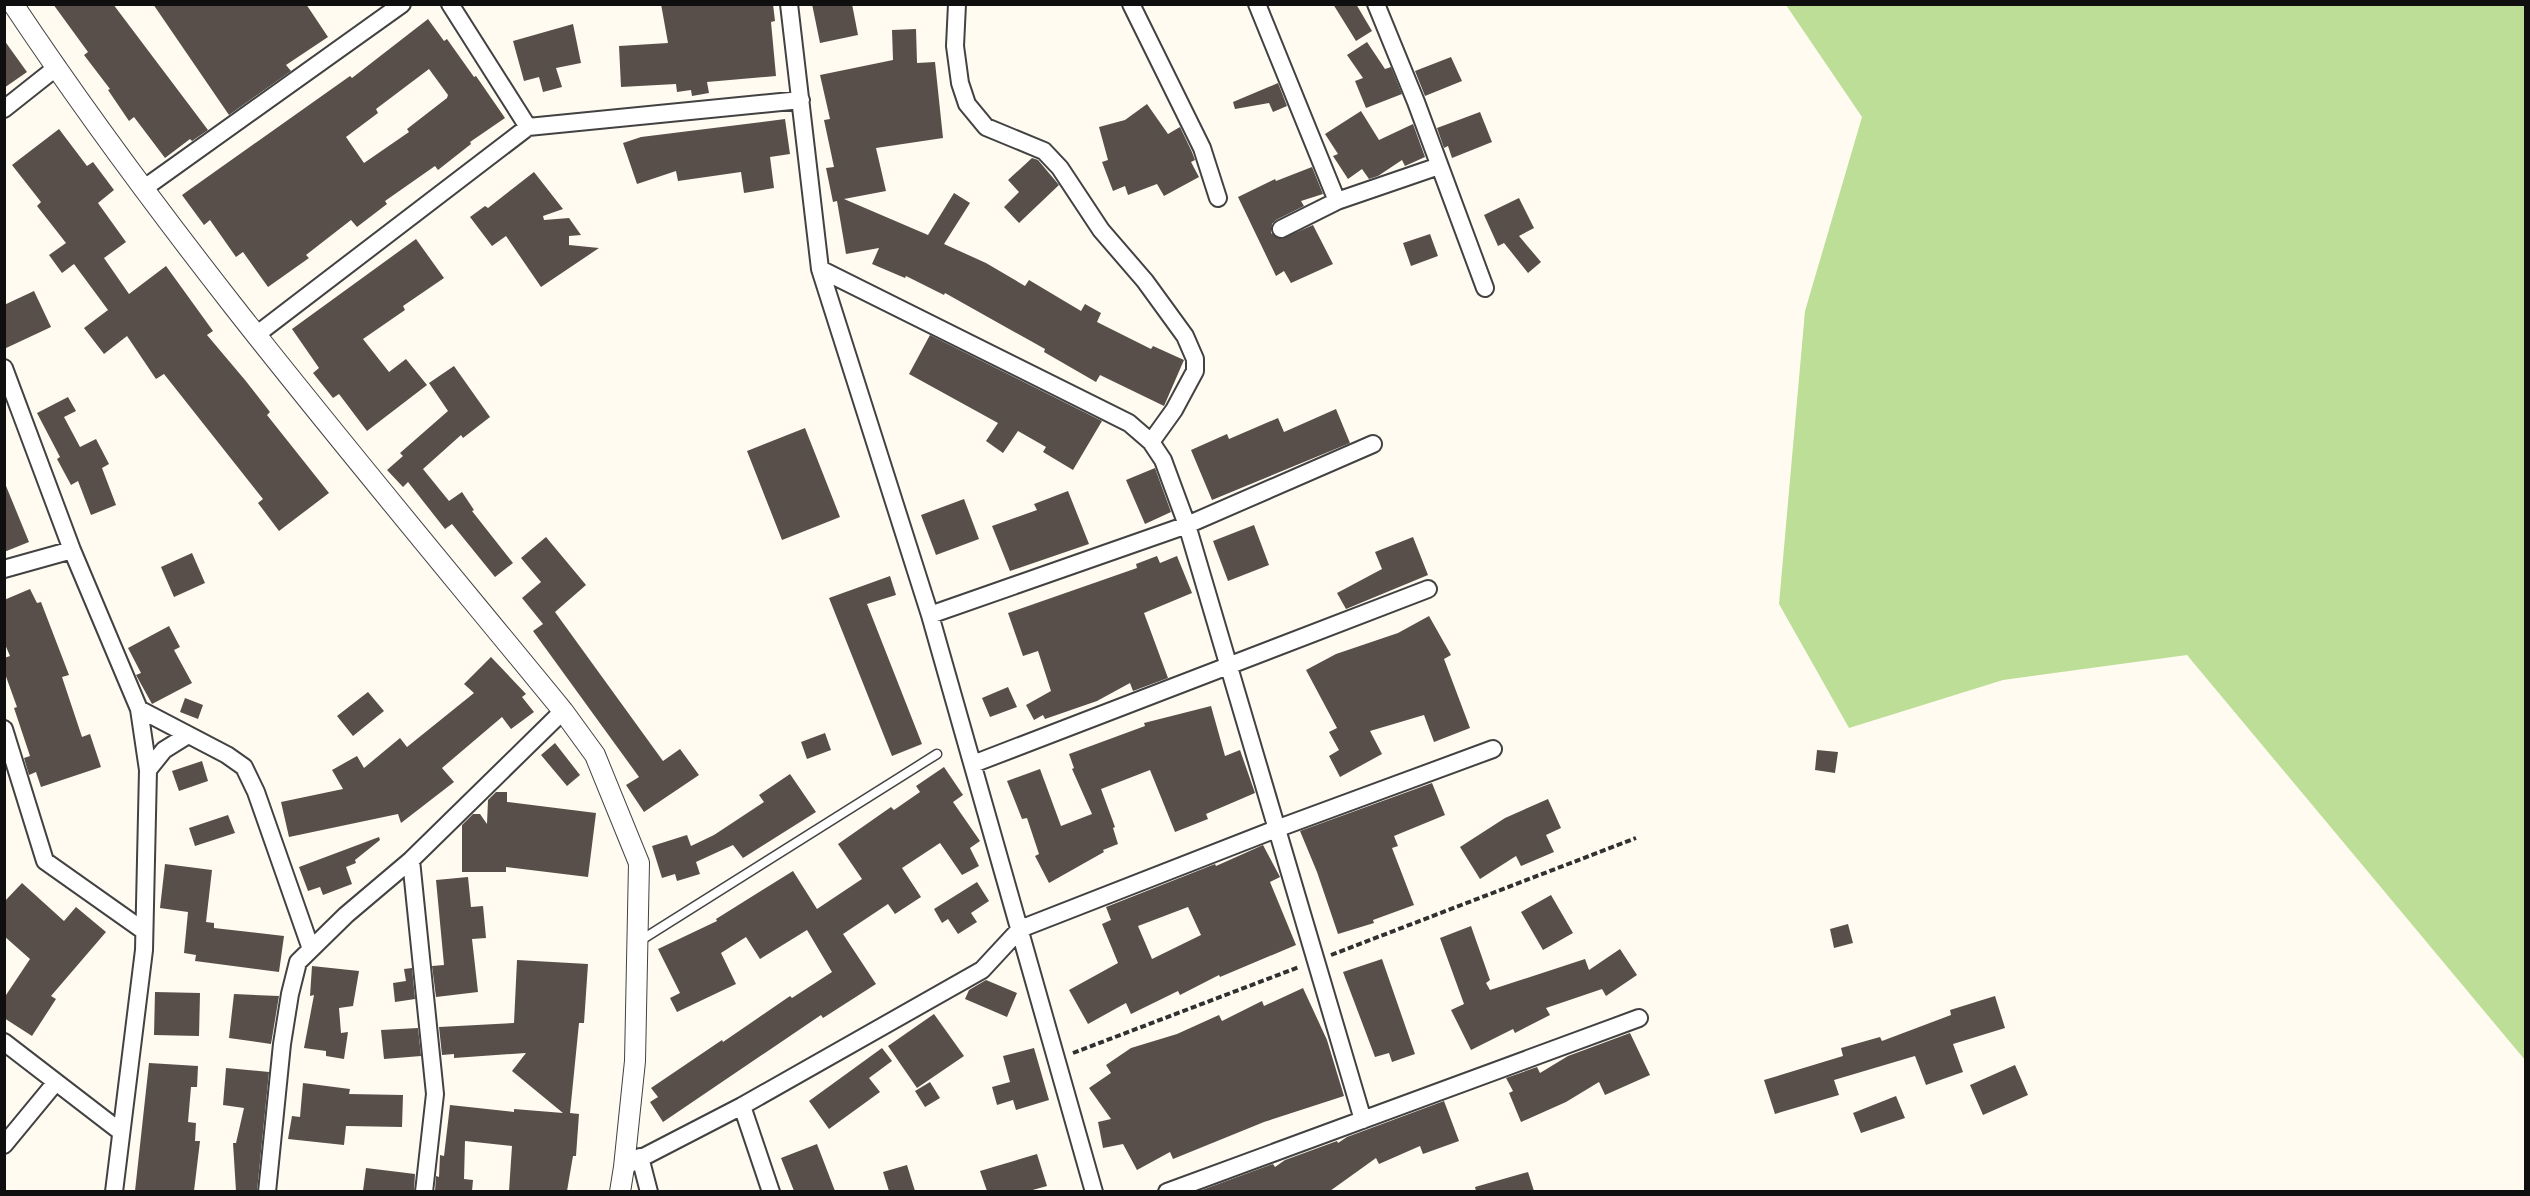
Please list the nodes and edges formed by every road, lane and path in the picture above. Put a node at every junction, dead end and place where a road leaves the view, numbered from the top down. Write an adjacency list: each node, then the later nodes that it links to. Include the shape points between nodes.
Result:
1 (13, 4): 9 (street)
2 (402, 4): 14 (street)
3 (450, 4): 12 (street)
4 (789, 4): 10 (street)
5 (957, 4): 22 (street, via 955,46 967,104 986,127 1044,151 1060,168 1101,230 1185,336 1192,351 1195,371)
6 (1131, 4): 15 (street, via 1202,148)
7 (1257, 4): 16 (street)
8 (1376, 4): 13 (street)
9 (57, 67): 11 (street); 14 (street)
10 (801, 100): 12 (street); 18 (street)
11 (4, 109)
12 (528, 127): 20 (street)
13 (1439, 166): 16 (street); 19 (street)
14 (143, 189): 20 (street)
15 (1218, 198)
16 (1337, 201): 17 (street)
17 (1281, 229)
18 (820, 269): 22 (street, via 1129,423); 28 (street)
19 (1485, 288)
20 (256, 335): 31 (street)
21 (4, 368): 25 (street)
22 (1151, 442): 24 (street, via 1164,460)
23 (1373, 444): 24 (street)
24 (1187, 525): 28 (street); 29 (street)
25 (72, 550): 26 (street); 30 (street)
26 (4, 569)
27 (1428, 589): 29 (street)
28 (930, 615): 36 (street)
29 (1227, 666): 36 (street); 38 (street)
30 (139, 709): 33 (street); 37 (street)
31 (563, 711): 40 (street); 43 (street, via 595,755 639,862)
32 (4, 729): 42 (street, via 45,861)
33 (188, 735): 37 (street, via 164,750); 44 (street, via 244,767)
34 (1493, 749): 38 (street)
35 (937, 754): 43 (lane)
36 (973, 764): 41 (street)
37 (148, 770): 42 (street)
38 (1276, 829): 41 (street); 45 (street)
39 (1636, 838): 45 (path)
40 (411, 860): 44 (street); 57 (street, via 435,1094)
41 (1020, 929): 48 (street); 50 (street, via 982,970)
42 (144, 931): 52 (street)
43 (638, 942): 54 (street)
44 (311, 949): 56 (street, via 298,962 290,994)
45 (1315, 960): 48 (path); 51 (street)
46 (1639, 1018): 51 (street)
47 (4, 1042): 49 (street)
48 (1057, 1059): 61 (street)
49 (56, 1082): 52 (street); 53 (street)
50 (741, 1106): 54 (street); 60 (street)
51 (1363, 1120): 62 (street)
52 (121, 1132): 55 (street)
53 (4, 1144)
54 (632, 1162): 58 (street); 59 (street)
55 (114, 1191)
56 (267, 1191)
57 (424, 1191)
58 (620, 1191)
59 (649, 1191)
60 (771, 1191)
61 (1094, 1191)
62 (1167, 1191)

